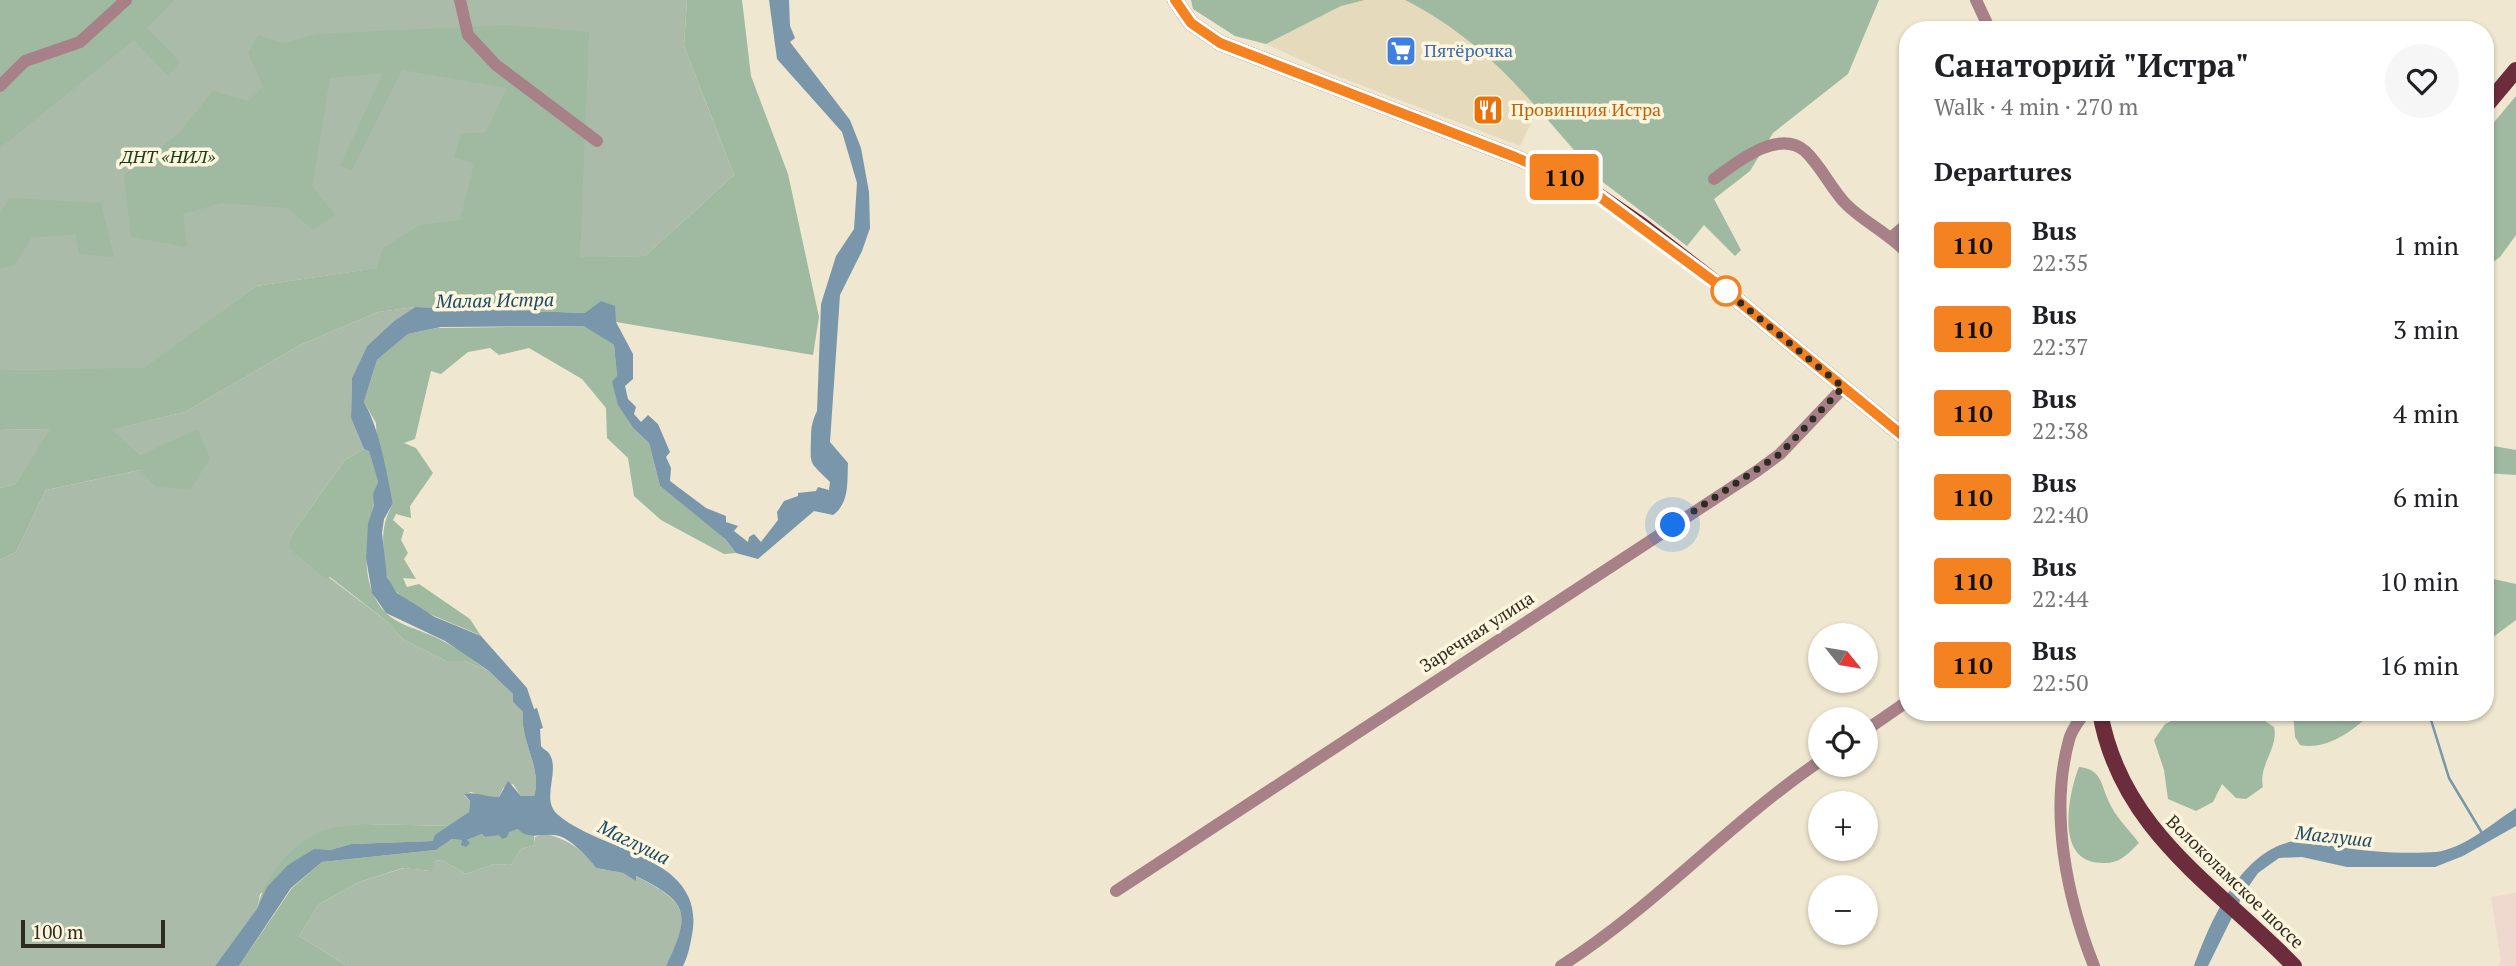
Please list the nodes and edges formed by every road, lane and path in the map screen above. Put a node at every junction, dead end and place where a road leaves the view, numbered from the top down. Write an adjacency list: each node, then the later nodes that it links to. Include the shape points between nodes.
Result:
1 (126, 0): 7 (street, via 80,42 25,61)
2 (460, 0): 9 (street, via 468,35 496,65)
3 (1175, 0): 14 (main road, via 1191,23 1220,43 1589,189 1685,259)
4 (1976, 0): 5 (street)
5 (1986, 21)
6 (2516, 70): 8 (main road)
7 (0, 86)
8 (2494, 96)
9 (597, 141)
10 (1714, 179): 12 (street, via 1769,145 1789,144 1804,150 1846,204)
11 (1899, 231): 12 (street)
12 (1892, 237): 13 (street)
13 (1899, 244)
14 (1843, 387): 15 (main road); 21 (street, Заречная улица, via 1780,454 1757,471)
15 (1899, 427)
16 (1899, 707): 19 (street)
17 (2079, 721): 23 (street, via 2069,738 2062,813 2068,877)
18 (2102, 721): 24 (main road, Волоколамское шоссе, via 2116,772 2157,836)
19 (1878, 722)
20 (1808, 770): 22 (street)
21 (1116, 891)
22 (1561, 966)
23 (2094, 966)
24 (2294, 966)

